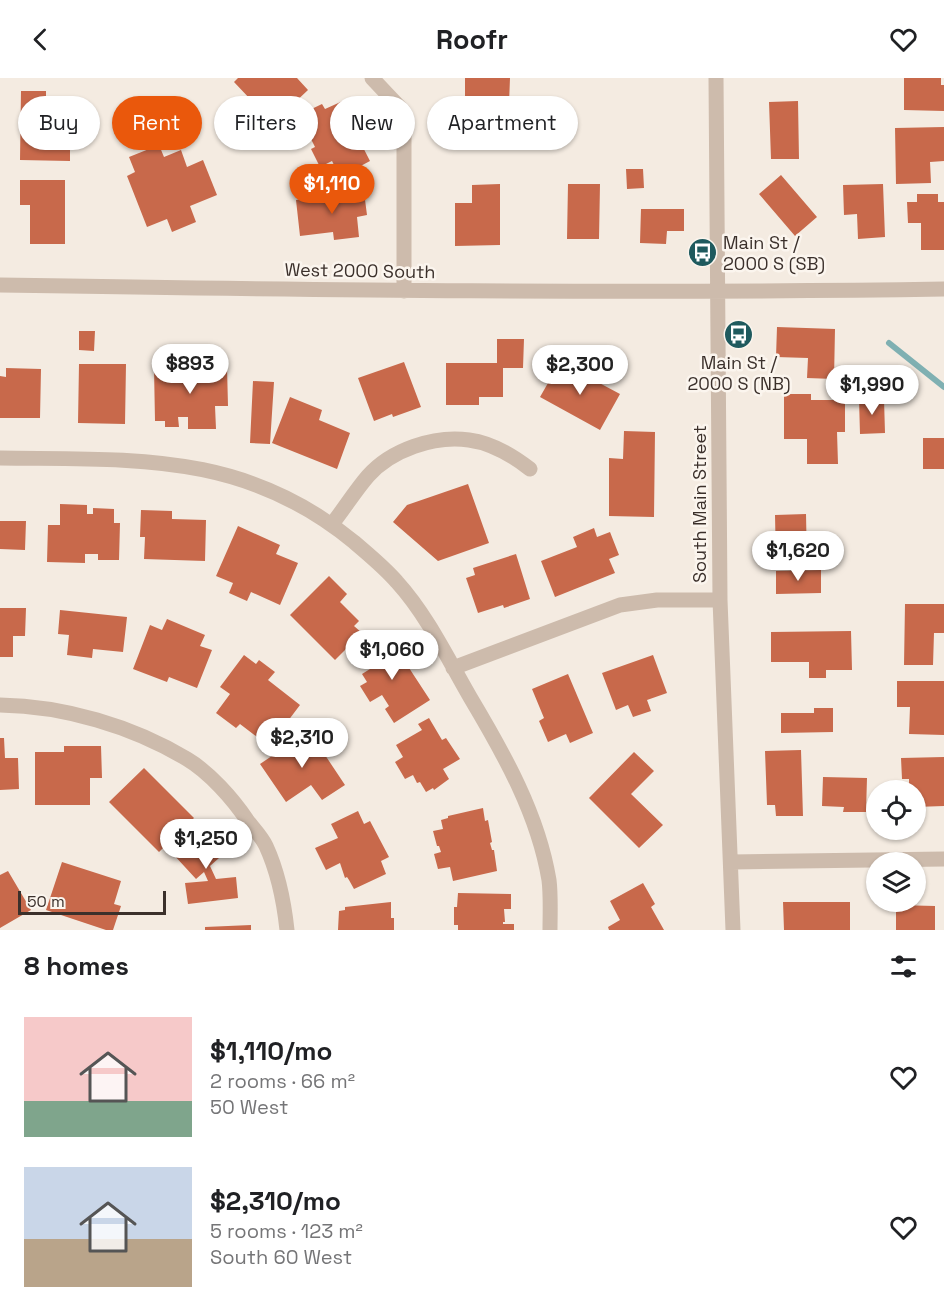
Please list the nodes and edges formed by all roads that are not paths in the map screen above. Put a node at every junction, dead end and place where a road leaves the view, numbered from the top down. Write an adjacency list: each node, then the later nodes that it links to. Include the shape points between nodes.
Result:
1 (372, 78): 5 (street, via 404,112)
2 (716, 78): 6 (street, South Main Street)
3 (0, 285): 5 (street, West 2000 South)
4 (944, 289): 6 (street, West 2000 South)
5 (404, 291): 6 (street, West 2000 South)
6 (719, 292): 10 (street, South Main Street)
7 (0, 458): 9 (street, via 130,460 198,468 269,490)
8 (530, 469): 9 (street, via 494,447 468,440 440,440 414,447 390,458 369,475)
9 (332, 524): 11 (street, via 398,583)
10 (720, 600): 11 (street, via 657,600 620,605); 14 (street, South Main Street)
11 (453, 668): 16 (street, via 500,747 535,827 549,880)
12 (0, 705): 15 (street, via 77,714 136,734 188,759 231,797 266,845 284,902)
13 (944, 859): 14 (street)
14 (732, 862): 17 (street, South Main Street)
15 (287, 930)
16 (550, 930)
17 (733, 930)

